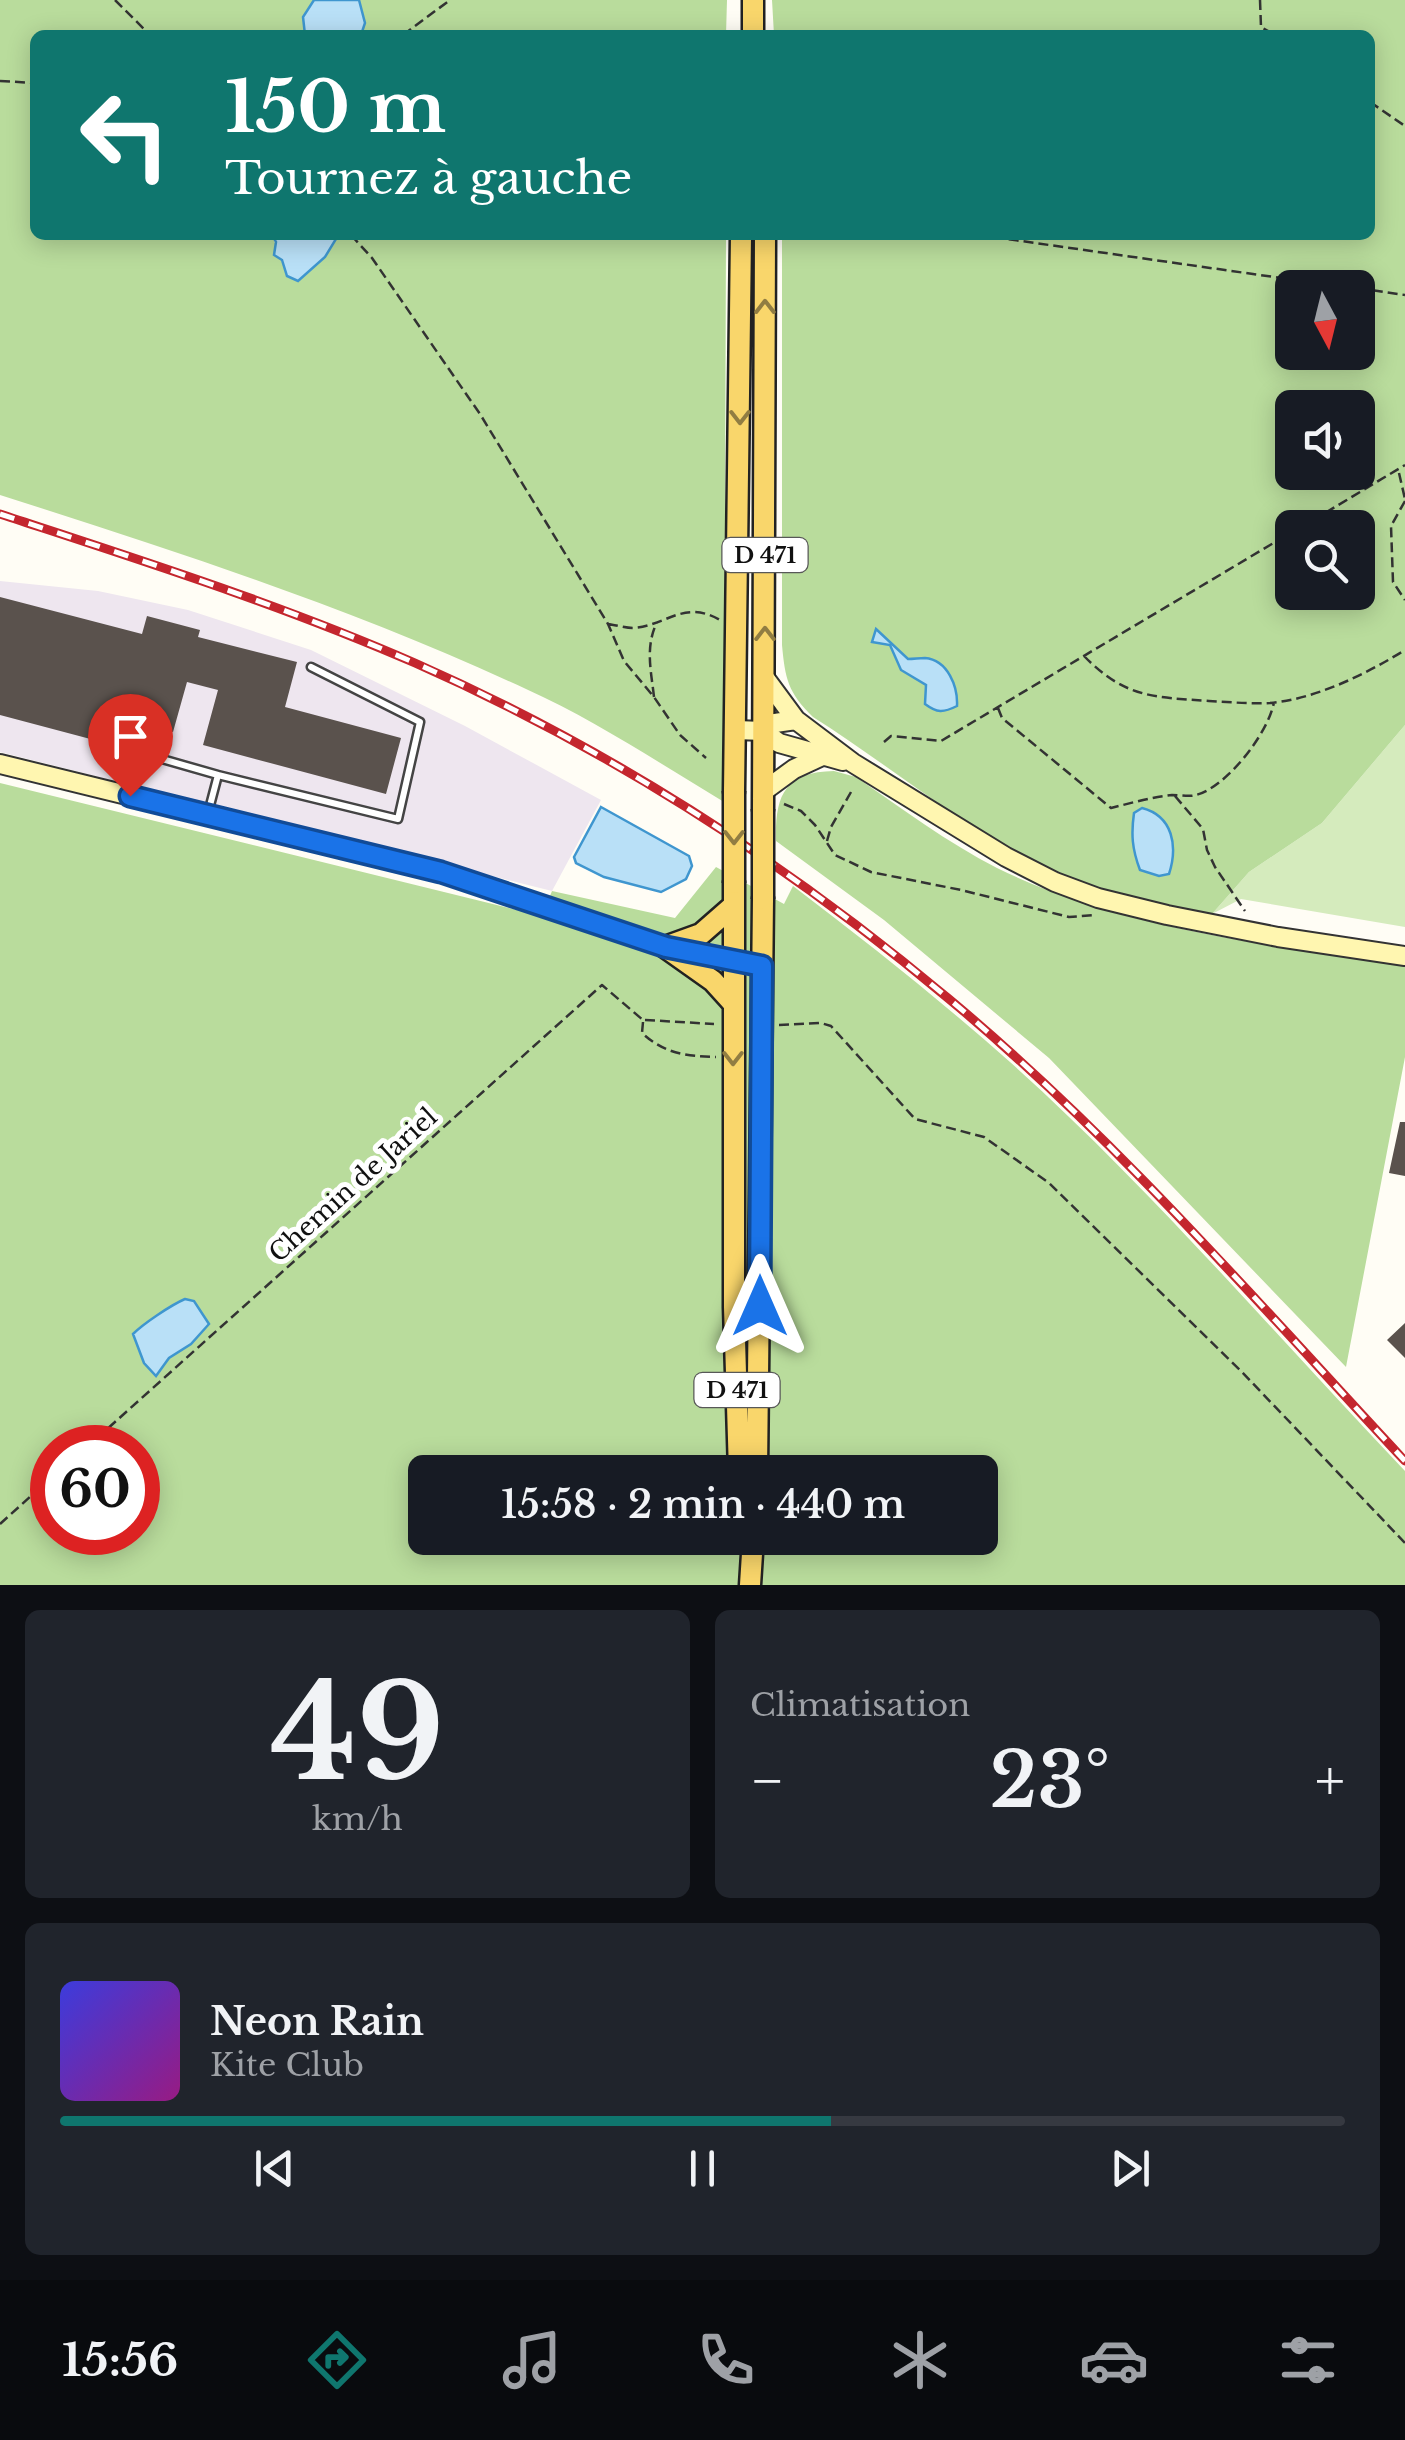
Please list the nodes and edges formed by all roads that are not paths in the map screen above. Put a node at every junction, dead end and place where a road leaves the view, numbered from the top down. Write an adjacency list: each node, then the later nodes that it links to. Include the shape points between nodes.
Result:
1 (753, 0): 2 (main road)
2 (753, 30)
3 (741, 240): 8 (main road, D 471, one-way to 8)
4 (766, 240): 6 (main road, D 471, one-way to 4)
5 (312, 667): 13 (lane, via 420,722 398,819)
6 (765, 678): 7 (main road); 9 (main road, D 471)
7 (796, 720): 9 (main road); 11 (main road)
8 (736, 730): 9 (main road); 17 (main road, D 471, one-way to 17, bridge)
9 (763, 731): 10 (main road, via 778,743); 15 (main road, D 471)
10 (822, 756): 11 (main road); 15 (main road, via 794,768)
11 (853, 763): 19 (main road, via 1055,882 1113,902 1251,932)
12 (0, 764): 14 (main road)
13 (218, 775): 14 (lane, via 141,753); 16 (lane)
14 (130, 796): 16 (main road)
15 (770, 801): 21 (main road, D 471, bridge)
16 (208, 814): 18 (main road, via 441,872)
17 (734, 906): 18 (main road, via 701,934); 20 (main road, D 471)
18 (666, 947): 20 (main road); 22 (main road)
19 (1405, 956)
20 (733, 960): 21 (main road); 22 (main road, D 471)
21 (762, 966): 24 (main road, D 471)
22 (732, 1002): 23 (main road, D 471, one-way to 23)
23 (740, 1455)
24 (757, 1455)
25 (744, 1555): 27 (main road)
26 (751, 1555): 27 (main road)
27 (747, 1585)

